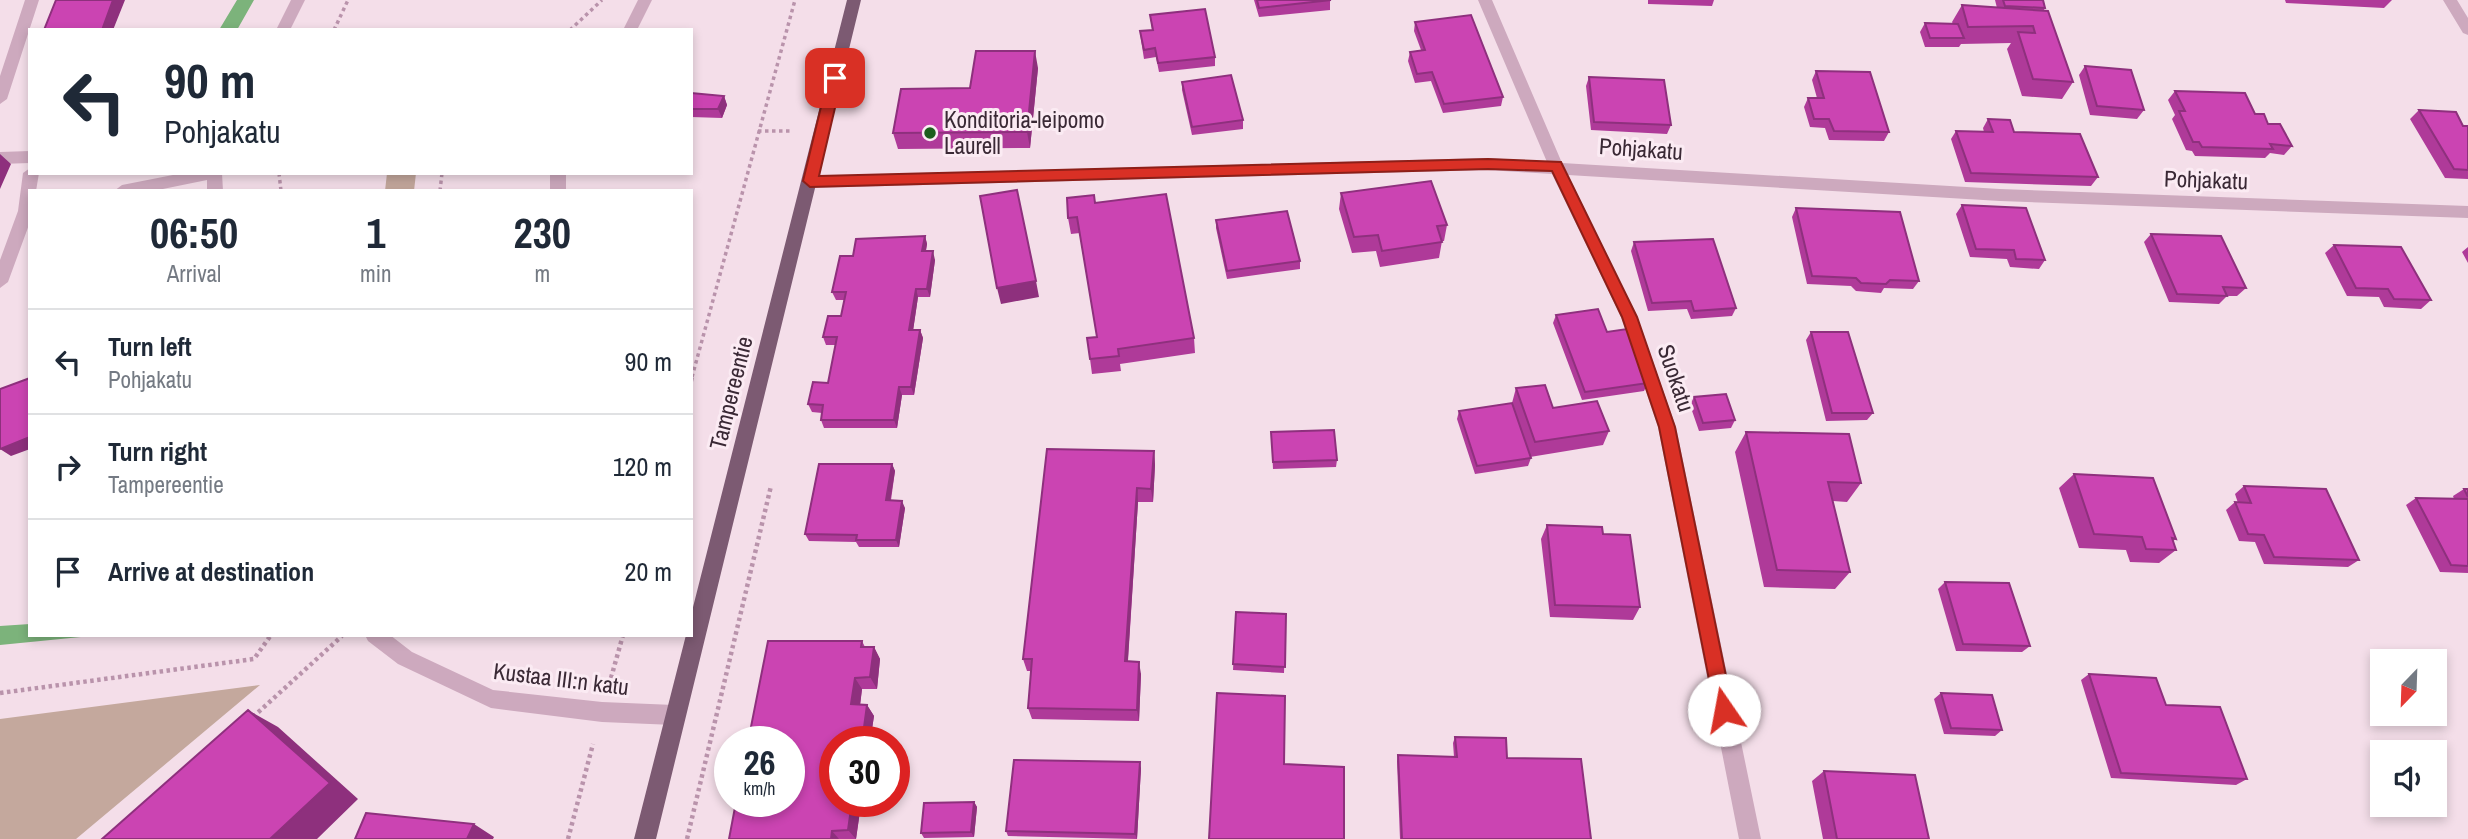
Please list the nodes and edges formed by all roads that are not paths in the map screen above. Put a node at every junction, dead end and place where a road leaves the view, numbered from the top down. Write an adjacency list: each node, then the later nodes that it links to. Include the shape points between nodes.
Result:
1 (32, 0): 10 (street)
2 (298, 0): 7 (street)
3 (854, 0): 15 (main road, Tampereentie)
4 (1485, 0): 13 (street, Suokatu)
5 (2450, 0): 9 (street)
6 (644, 2): 8 (street)
7 (284, 28)
8 (631, 28)
9 (2468, 30)
10 (0, 99)
11 (28, 157): 12 (street)
12 (0, 158)
13 (1556, 166): 15 (street, Pohjakatu); 18 (street, Pohjakatu, via 2000,195); 23 (street, Suokatu, via 1629,317 1667,427)
14 (203, 175): 16 (street)
15 (810, 181): 21 (main road, Tampereentie)
16 (132, 189)
17 (28, 211): 19 (street)
18 (2468, 212)
19 (0, 282)
20 (377, 637): 21 (street, Kustaa III:n katu, via 405,658 491,699)
21 (674, 715): 22 (main road, Tampereentie)
22 (645, 839)
23 (1750, 839)

